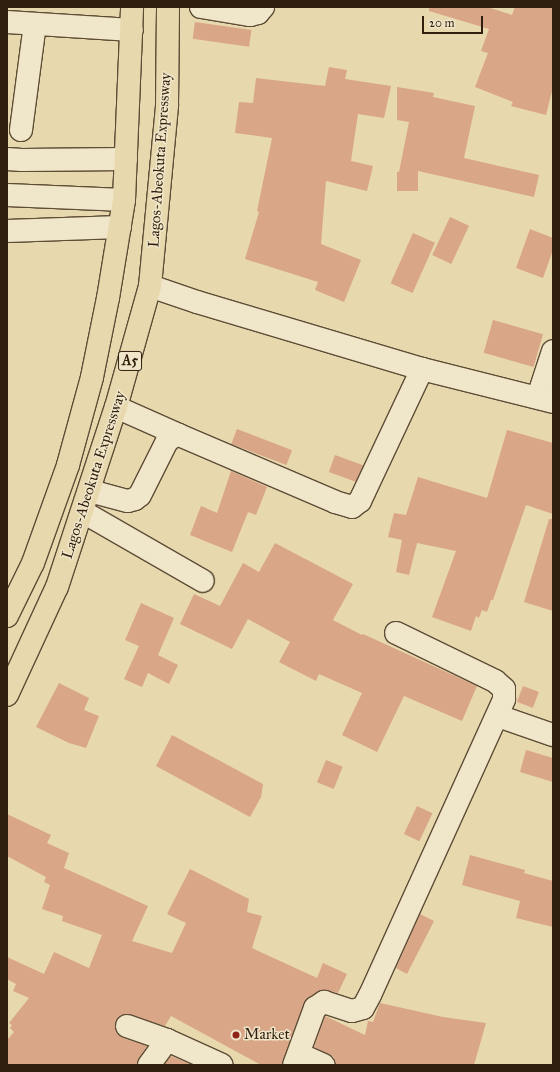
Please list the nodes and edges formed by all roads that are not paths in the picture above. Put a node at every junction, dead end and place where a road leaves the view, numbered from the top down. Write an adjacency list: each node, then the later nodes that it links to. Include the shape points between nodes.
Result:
1 (132, 7): 7 (highway, Lagos-Abeokuta Expressway / A5)
2 (168, 7): 15 (highway, Lagos-Abeokuta Expressway / A5, via 166,105)
3 (264, 7): 4 (street, via 258,13 250,15)
4 (211, 8)
5 (7, 22): 6 (street)
6 (34, 24): 7 (street); 8 (street)
7 (132, 30): 10 (highway, Lagos-Abeokuta Expressway / A5)
8 (20, 130)
9 (7, 158): 10 (street)
10 (126, 159): 12 (highway, Lagos-Abeokuta Expressway / A5)
11 (7, 195): 12 (street)
12 (124, 200): 13 (highway, Lagos-Abeokuta Expressway / A5)
13 (120, 227): 14 (street); 24 (highway, Lagos-Abeokuta Expressway / A5, via 92,377 68,465 33,563)
14 (7, 231)
15 (150, 286): 17 (street); 19 (highway, Lagos-Abeokuta Expressway / A5)
16 (553, 351): 18 (street)
17 (422, 369): 18 (street); 20 (street, via 360,501 352,507)
18 (545, 399)
19 (116, 407): 20 (street); 21 (highway, Lagos-Abeokuta Expressway / A5)
20 (179, 435): 21 (street, via 167,440 140,495 135,499 128,501)
21 (90, 491): 22 (highway, Lagos-Abeokuta Expressway / A5)
22 (83, 512): 23 (street); 26 (highway, Lagos-Abeokuta Expressway / A5, via 57,587)
23 (203, 581)
24 (7, 615)
25 (396, 633): 27 (street, via 495,681 504,690 504,699)
26 (7, 696)
27 (498, 716): 28 (street); 31 (street, via 363,1008 352,1011 324,1002 315,1008)
28 (553, 735)
29 (127, 1026): 30 (street)
30 (167, 1040): 32 (street); 33 (street)
31 (296, 1059): 34 (street)
32 (149, 1065)
33 (222, 1065)
34 (324, 1065)

